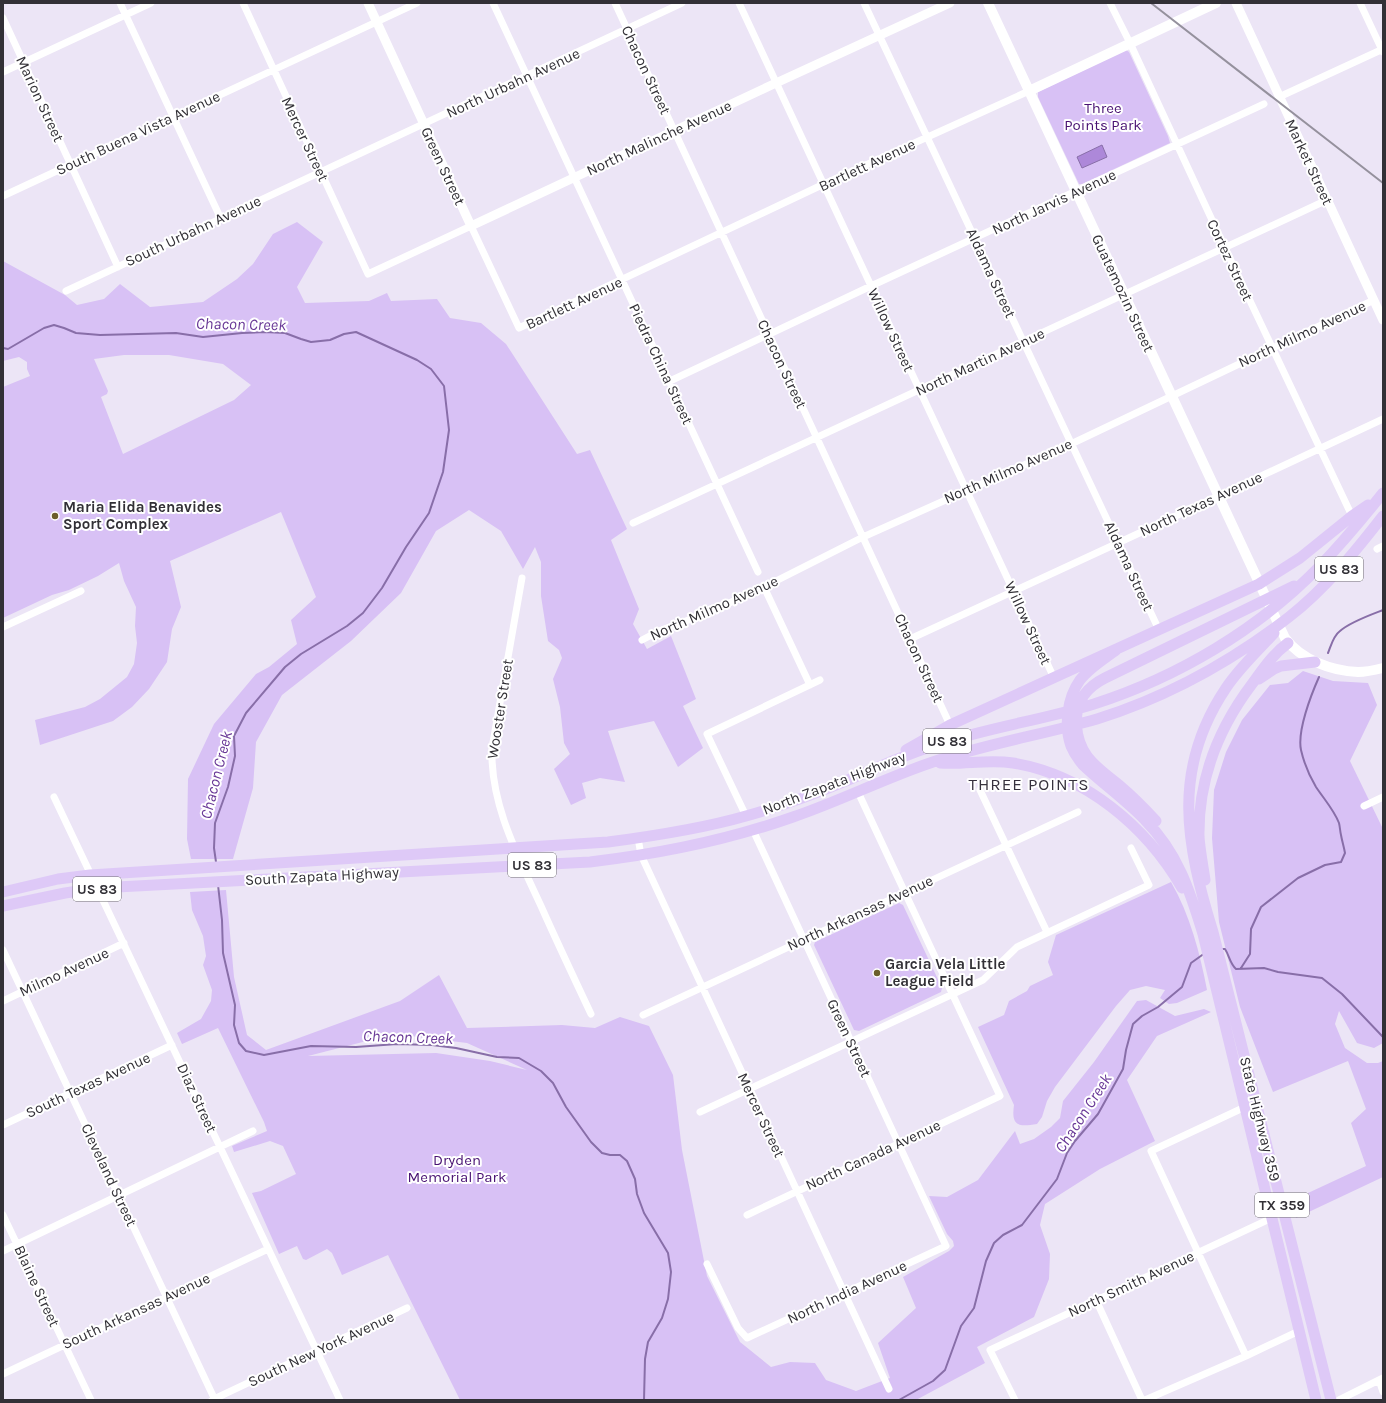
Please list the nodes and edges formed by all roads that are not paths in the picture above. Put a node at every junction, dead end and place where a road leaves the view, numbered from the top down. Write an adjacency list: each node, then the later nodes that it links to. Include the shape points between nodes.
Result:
1 (120, 3): 17 (street)
2 (151, 3): 17 (street)
3 (243, 3): 25 (street, Mercer Street)
4 (368, 3): 19 (street, Green Street)
5 (418, 3): 19 (street, South Buena Vista Avenue)
6 (493, 3): 27 (street, Piedra China Street)
7 (615, 3): 20 (street, Chacon Street)
8 (682, 3): 20 (street, North Urbahn Avenue)
9 (739, 3): 28 (street, Willow Street)
10 (864, 3): 21 (street, Aldama Street)
11 (950, 3): 21 (street, North Malinche Avenue)
12 (988, 3): 29 (main road, Guatemozin Street)
13 (1110, 3): 22 (street, Cortez Street)
14 (1216, 3): 22 (main road, Bartlett Avenue)
15 (1236, 3): 30 (street, Market Street)
16 (1360, 3): 23 (street)
17 (126, 15): 24 (street); 32 (street)
18 (3, 18): 24 (street, Marion Street)
19 (376, 22): 25 (street, South Buena Vista Avenue); 33 (street, Green Street)
20 (627, 30): 27 (street, North Urbahn Avenue); 34 (street, Chacon Street)
21 (880, 36): 28 (street, North Malinche Avenue); 35 (street, Aldama Street)
22 (1130, 43): 29 (main road, Bartlett Avenue); 36 (street, Cortez Street)
23 (1383, 50): 30 (street)
24 (23, 62): 26 (street); 37 (street, Marion Street)
25 (274, 70): 32 (street, South Buena Vista Avenue); 38 (street, Mercer Street)
26 (3, 72)
27 (527, 76): 33 (street, North Urbahn Avenue); 39 (street, Piedra China Street)
28 (776, 82): 34 (street, North Malinche Avenue); 40 (street, Willow Street)
29 (1029, 91): 35 (street, Bartlett Avenue); 41 (main road, Guatemozin Street)
30 (1279, 97): 43 (street, Market Street)
31 (1264, 104): 36 (street, North Jarvis Avenue)
32 (173, 117): 37 (street, South Buena Vista Avenue); 44 (street)
33 (424, 124): 38 (street, North Urbahn Avenue); 45 (street, Green Street)
34 (674, 131): 39 (street, North Malinche Avenue); 46 (street, Chacon Street)
35 (928, 137): 40 (street, Bartlett Avenue); 47 (street, Aldama Street)
36 (1177, 145): 41 (street, North Jarvis Avenue); 48 (street, Cortez Street)
37 (71, 164): 42 (street, South Buena Vista Avenue); 49 (street, Marion Street)
38 (320, 172): 44 (street, South Urbahn Avenue); 50 (street, Mercer Street)
39 (575, 178): 45 (street, North Malinche Avenue); 51 (street, Piedra China Street)
40 (824, 184): 46 (street, Bartlett Avenue); 52 (street, Willow Street)
41 (1076, 192): 47 (street, North Jarvis Avenue); 54 (main road, Guatemozin Street)
42 (3, 196)
43 (1327, 200): 48 (street, North Martin Avenue); 55 (street, Market Street)
44 (221, 219): 49 (street, South Urbahn Avenue)
45 (471, 226): 50 (street, North Malinche Avenue); 57 (street, Green Street)
46 (721, 233): 51 (street, Bartlett Avenue); 58 (street, Chacon Street)
47 (975, 239): 52 (street, North Jarvis Avenue); 59 (street, Aldama Street)
48 (1225, 248): 54 (street, North Martin Avenue); 60 (street, Cortez Street)
49 (118, 266): 53 (street, South Urbahn Avenue)
50 (368, 274)
51 (622, 280): 57 (street, Bartlett Avenue); 61 (street, Piedra China Street)
52 (871, 286): 58 (street, North Jarvis Avenue); 62 (street, Willow Street)
53 (66, 291)
54 (1124, 295): 59 (street, North Martin Avenue); 63 (main road, Guatemozin Street)
55 (1374, 300): 56 (street, Market Street); 60 (street, North Milmo Avenue)
56 (1383, 320)
57 (519, 328)
58 (769, 335): 61 (street, North Jarvis Avenue); 65 (street, Chacon Street)
59 (1023, 342): 62 (street, North Martin Avenue); 66 (street, Aldama Street)
60 (1272, 348): 63 (street, North Milmo Avenue); 67 (street, Cortez Street)
61 (670, 382): 68 (street, Piedra China Street)
62 (920, 390): 65 (street, North Martin Avenue); 69 (street, Willow Street)
63 (1172, 396): 66 (street, North Milmo Avenue); 71 (main road, Guatemozin Street)
64 (1383, 419): 67 (street, North Texas Avenue)
65 (816, 438): 68 (street, North Martin Avenue); 75 (street, Chacon Street)
66 (1071, 444): 69 (street, North Milmo Avenue); 76 (street, Aldama Street)
67 (1320, 449): 71 (street, North Texas Avenue); 72 (street, Cortez Street)
68 (718, 484): 74 (street, North Martin Avenue); 77 (street, Piedra China Street)
69 (966, 490): 75 (street, North Milmo Avenue); 83 (street, Willow Street)
70 (1382, 495): 72 (main road); 79 (main road, North Zapata Highway / US 83, via 1340,545)
71 (1218, 497): 76 (street, North Texas Avenue); 81 (main road, Guatemozin Street)
72 (1352, 516): 81 (main road)
73 (1383, 516): 85 (main road, North Zapata Highway / US 83, via 1355,552)
74 (633, 523)
75 (863, 537): 80 (street, North Milmo Avenue); 88 (street, Chacon Street)
76 (1118, 543): 83 (street, North Texas Avenue); 87 (street, Aldama Street)
77 (758, 572)
78 (522, 578): 113 (street, Wooster Street, via 494,732 492,756 493,779)
79 (1306, 580): 99 (main road, via 1093,686 1084,696); 101 (main road, North Zapata Highway / US 83, via 1233,637 1183,667 1151,682 1094,704 963,736)
80 (764, 587): 89 (street, North Milmo Avenue); 97 (street)
81 (1261, 589): 84 (main road); 90 (main road)
82 (81, 591): 86 (street)
83 (1014, 592): 88 (street, North Texas Avenue); 94 (street, Willow Street)
84 (1206, 608): 87 (main road); 96 (main road, via 1240,605 1252,613 1260,626 1266,637 1268,650)
85 (1290, 616): 100 (main road, North Zapata Highway / US 83, via 1227,660 1160,695 1098,718); 122 (main road, via 1243,665 1227,687 1204,729 1196,753 1188,802 1190,837)
86 (3, 628)
87 (1159, 630): 91 (main road)
88 (910, 639): 98 (street, Chacon Street)
89 (642, 640)
90 (1286, 640): 92 (main road, via 1298,652); 96 (main road)
91 (1116, 650): 94 (main road); 99 (main road, via 1086,674 1075,688 1068,718)
92 (1315, 662): 93 (main road, via 1346,671 1360,672); 96 (main road, via 1281,666)
93 (1383, 668)
94 (1054, 678): 98 (main road)
95 (820, 680): 97 (street)
96 (1252, 683): 122 (main road, via 1221,733 1211,759 1202,796 1200,839)
97 (810, 685): 108 (street, via 707,734)
98 (950, 725): 101 (main road)
99 (1073, 736): 122 (main road, via 1094,764 1136,800 1168,838 1179,855)
100 (931, 762): 103 (main road, North Zapata Highway / US 83); 122 (main road, via 954,764 989,760 1013,763 1056,776 1106,802 1128,820 1158,852)
101 (870, 770): 108 (main road, North Zapata Highway / US 83)
102 (980, 790): 111 (street)
103 (858, 792): 109 (main road, North Zapata Highway / US 83, via 793,818); 119 (street)
104 (54, 797): 116 (street, Diaz Street)
105 (1383, 797): 106 (street)
106 (1364, 806)
107 (1078, 812): 111 (street, North Arkansas Avenue)
108 (746, 816): 110 (main road, North Zapata Highway / US 83)
109 (753, 830): 114 (main road, North Zapata Highway / US 83, via 689,847); 123 (street, Green Street)
110 (638, 838): 113 (main road, South Zapata Highway / US 83); 114 (street, Mercer Street)
111 (1005, 845): 119 (street, North Arkansas Avenue); 121 (street)
112 (1131, 848): 121 (street, via 1149,886)
113 (514, 849): 115 (street, Wooster Street); 116 (main road, South Zapata Highway / US 83)
114 (641, 855): 115 (main road, South Zapata Highway / US 83, via 590,862); 126 (street, Mercer Street)
115 (522, 866): 117 (main road, South Zapata Highway / US 83); 131 (street, Wooster Street)
116 (90, 875): 117 (street, Diaz Street); 118 (main road, South Zapata Highway / US 83, via 58,879)
117 (98, 888): 120 (main road, South Zapata Highway / US 83); 124 (street, Diaz Street)
118 (3, 892)
119 (904, 892): 123 (street, North Arkansas Avenue); 128 (street)
120 (3, 906)
121 (1047, 932): 128 (street, via 1018,947 983,980)
122 (1208, 933): 130 (main road, State Highway 359 / TX 359)
123 (803, 940): 126 (street, North Arkansas Avenue); 133 (street, Green Street)
124 (124, 943): 127 (street, Milmo Avenue); 134 (street, Diaz Street)
125 (3, 950): 127 (street, Cleveland Street)
126 (702, 987): 132 (street, North Arkansas Avenue); 135 (street, Mercer Street)
127 (23, 992): 129 (street, Milmo Avenue); 136 (street, Cleveland Street)
128 (953, 994): 133 (street); 141 (street, North Canada Avenue, via 1000,1096)
129 (3, 1001)
130 (1228, 1012): 137 (main road, State Highway 359 / TX 359); 174 (main road, State Highway 359 / TX 359)
131 (591, 1014)
132 (643, 1015)
133 (851, 1042): 135 (street); 141 (street, Green Street)
134 (172, 1045): 136 (street, South Texas Avenue); 142 (street, Diaz Street)
135 (749, 1089): 138 (street); 143 (street, Mercer Street)
136 (70, 1093): 139 (street, South Texas Avenue); 144 (street, Cleveland Street)
137 (1245, 1107): 147 (main road, State Highway 359 / TX 359); 152 (street, via 1151,1151)
138 (700, 1112)
139 (3, 1125)
140 (253, 1131): 142 (street)
141 (898, 1144): 143 (street, North Canada Avenue); 149 (street, Green Street)
142 (220, 1147): 144 (street); 150 (street, Diaz Street)
143 (796, 1192): 146 (street, North Canada Avenue); 155 (street, Mercer Street)
144 (118, 1195): 148 (street); 156 (street, Cleveland Street)
145 (3, 1215): 148 (street, Blaine Street)
146 (747, 1215)
147 (1272, 1218): 152 (street, North Smith Avenue); 153 (main road, State Highway 359 / TX 359)
148 (17, 1245): 151 (street); 160 (street, Blaine Street)
149 (946, 1246): 155 (street, North India Avenue)
150 (268, 1249): 156 (street, South Arkansas Avenue); 161 (street, Diaz Street)
151 (3, 1251)
152 (1197, 1253): 157 (street, North Smith Avenue); 162 (street)
153 (1282, 1262): 159 (main road, State Highway 359 / TX 359); 173 (main road, via 1296,1293)
154 (707, 1264): 155 (street, North India Avenue, via 738,1328 748,1338)
155 (844, 1293): 165 (street, Mercer Street)
156 (166, 1297): 160 (street, South Arkansas Avenue); 168 (street, Cleveland Street)
157 (1096, 1300): 170 (street, North Smith Avenue, via 990,1350); 171 (street)
158 (407, 1308): 161 (street, South New York Avenue)
159 (1299, 1331): 162 (street); 172 (main road, State Highway 359 / TX 359)
160 (65, 1345): 163 (street, South Arkansas Avenue); 167 (street, Blaine Street)
161 (316, 1350): 168 (street, South New York Avenue); 169 (street, Diaz Street)
162 (1246, 1356): 171 (street)
163 (3, 1374)
164 (1381, 1379): 166 (street); 175 (street)
165 (889, 1389)
166 (1383, 1392)
167 (90, 1400)
168 (214, 1400)
169 (340, 1400)
170 (1015, 1400)
171 (1143, 1400)
172 (1316, 1400)
173 (1323, 1400)
174 (1330, 1400)
175 (1339, 1400)

